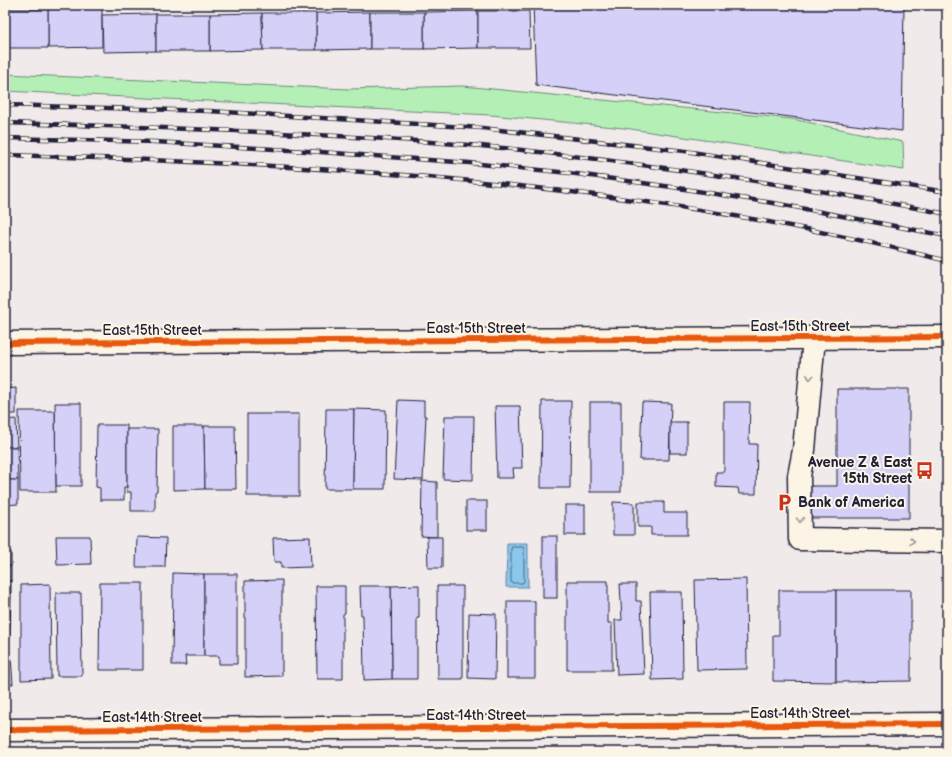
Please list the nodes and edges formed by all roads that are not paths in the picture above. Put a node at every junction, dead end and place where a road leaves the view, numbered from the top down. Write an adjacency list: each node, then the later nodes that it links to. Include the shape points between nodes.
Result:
1 (947, 337): 2 (street, East 15th Street)
2 (814, 338): 3 (street, East 15th Street); 4 (street, one-way to 4, via 804,450 799,476 800,539)
3 (5, 343)
4 (947, 541)
5 (947, 724): 6 (street, East 14th Street)
6 (5, 730)

